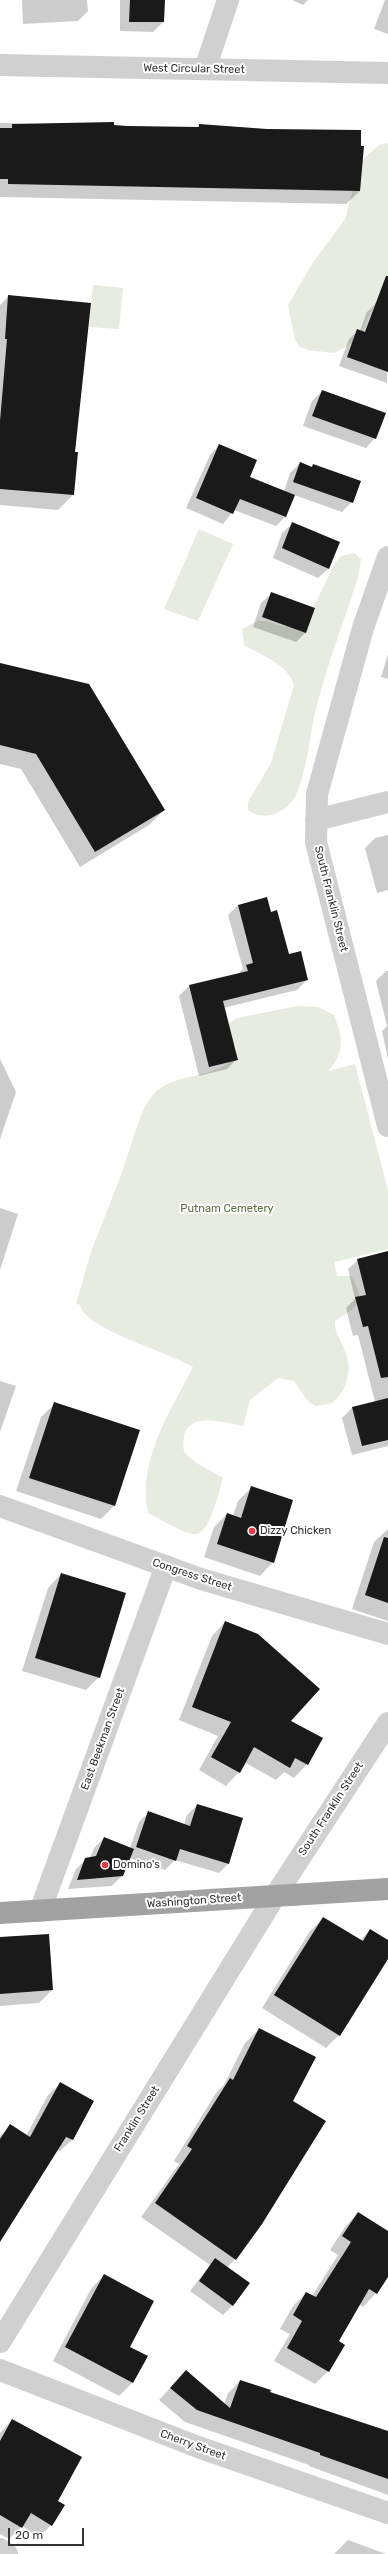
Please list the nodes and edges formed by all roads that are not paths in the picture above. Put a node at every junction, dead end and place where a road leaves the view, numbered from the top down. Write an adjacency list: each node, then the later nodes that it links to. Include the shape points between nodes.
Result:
1 (228, 0): 3 (street)
2 (0, 65): 3 (street, West Circular Street)
3 (205, 69): 4 (street, West Circular Street)
4 (388, 73)
5 (388, 557): 7 (street, South Franklin Street, via 363,628 317,794)
6 (388, 802): 7 (street)
7 (316, 820): 8 (street, South Franklin Street, via 316,842)
8 (388, 1126)
9 (0, 1506): 10 (street, Congress Street)
10 (166, 1566): 11 (street, Congress Street, via 201,1579); 15 (street, East Beekman Street)
11 (388, 1634)
12 (388, 1723): 14 (street, South Franklin Street)
13 (388, 1889): 14 (highway, Washington Street)
14 (274, 1896): 15 (highway, Washington Street); 17 (street, Franklin Street)
15 (40, 1911): 16 (highway, Washington Street)
16 (0, 1913)
17 (0, 2342)
18 (0, 2370): 19 (street, Cherry Street, via 198,2447)
19 (388, 2513)
20 (0, 2549): 21 (street)
21 (8, 2554)

